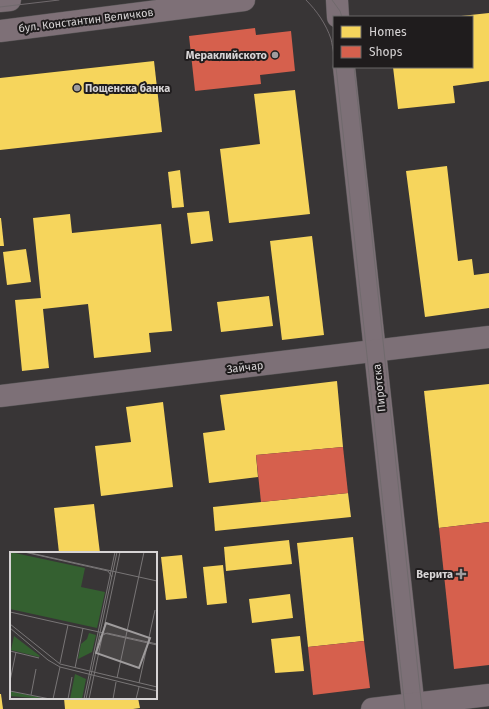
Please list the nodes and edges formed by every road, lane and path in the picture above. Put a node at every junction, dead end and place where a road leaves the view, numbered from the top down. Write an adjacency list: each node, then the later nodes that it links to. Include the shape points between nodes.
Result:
1 (10, 0): 4 (street)
2 (244, 0): 6 (main road, бул. Константин Величков)
3 (337, 0): 5 (street)
4 (0, 1)
5 (338, 16)
6 (0, 31)
7 (344, 68): 9 (street, Пиротска)
8 (489, 337): 9 (street, Зайчар)
9 (375, 351): 10 (street, Зайчар); 12 (street, Пиротска)
10 (0, 396)
11 (489, 695): 12 (street)
12 (414, 706): 13 (street)
13 (372, 709)

